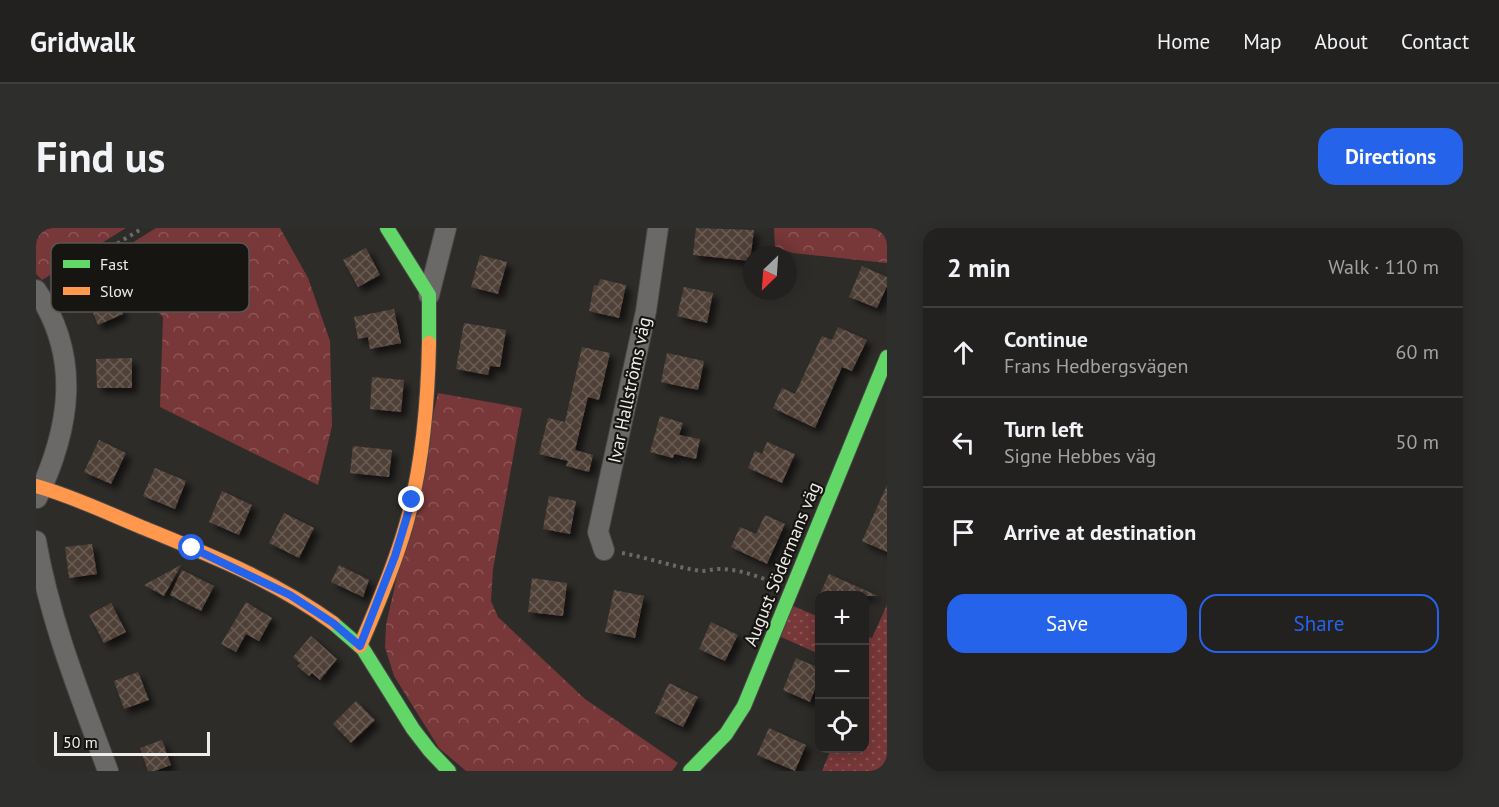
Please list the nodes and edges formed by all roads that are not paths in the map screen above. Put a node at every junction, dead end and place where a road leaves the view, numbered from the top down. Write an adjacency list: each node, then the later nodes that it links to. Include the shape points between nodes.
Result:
1 (387, 228): 5 (street)
2 (446, 228): 5 (street)
3 (658, 228): 9 (street, Ivar Hallströms väg, via 646,311 598,532)
4 (37, 291): 7 (street, via 62,343 67,393 60,438)
5 (429, 295): 10 (street, via 428,396 412,500 392,566)
6 (887, 357): 13 (street, August Södermans väg, via 744,706 719,743)
7 (38, 491): 10 (street, via 192,548 249,574 314,610)
8 (36, 541): 11 (street, via 53,616)
9 (604, 550)
10 (360, 646): 12 (street, via 409,724)
11 (108, 771)
12 (449, 771)
13 (690, 771)

